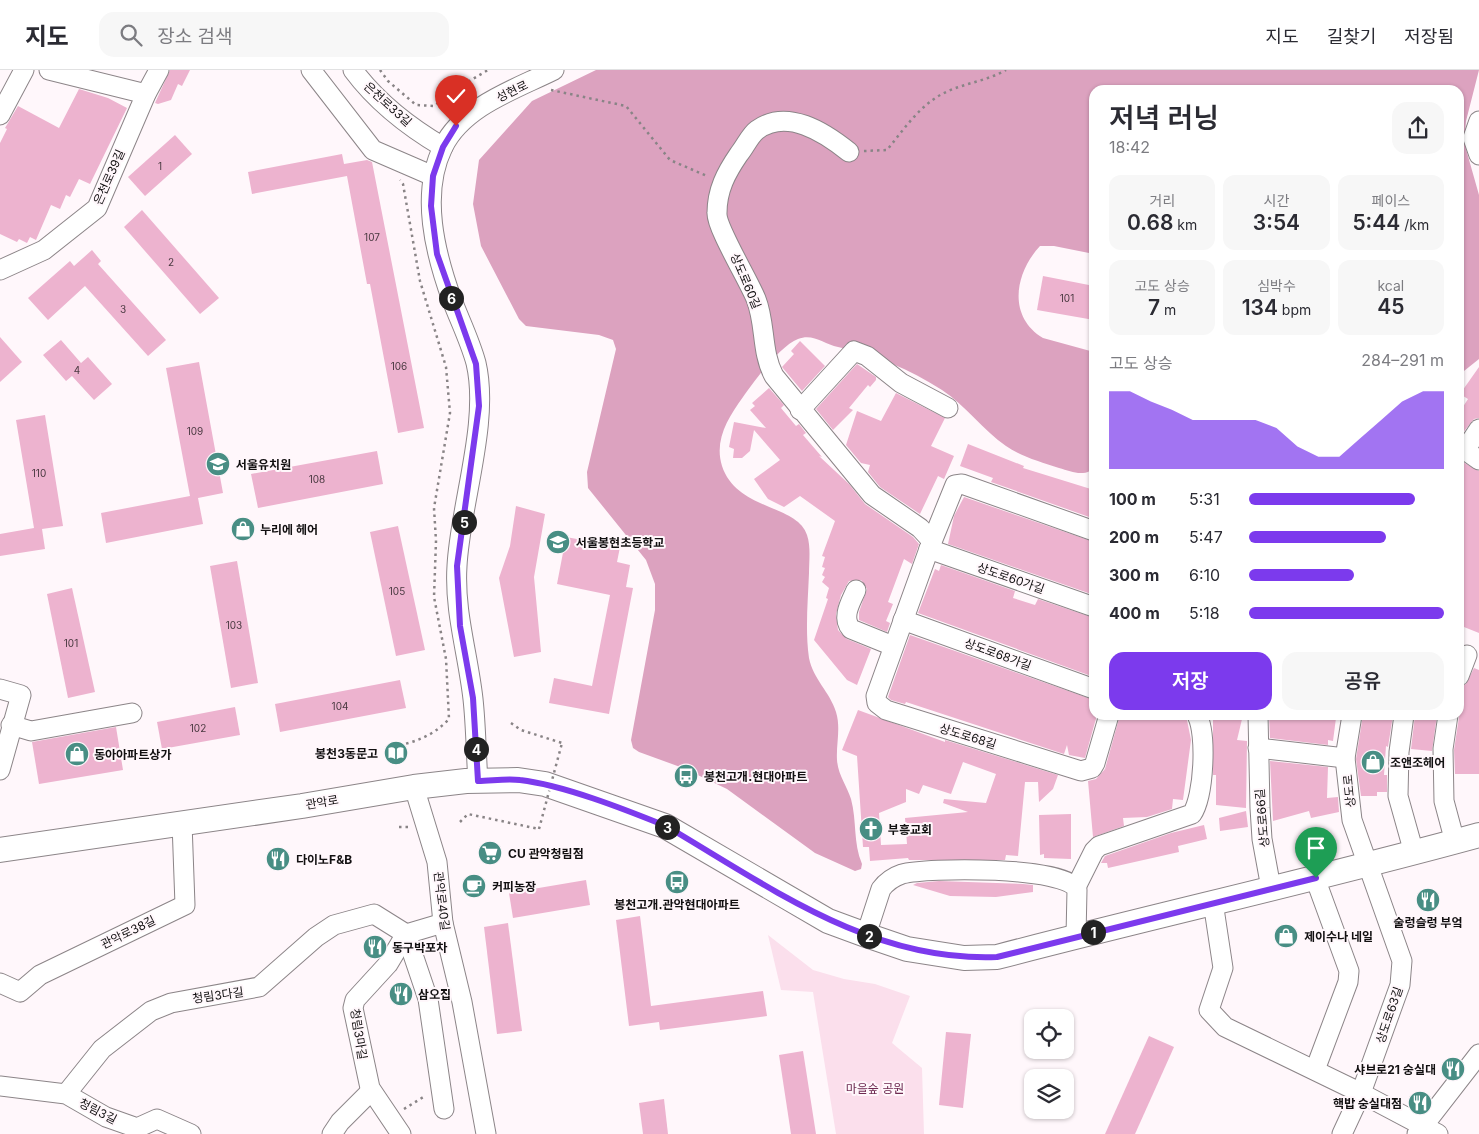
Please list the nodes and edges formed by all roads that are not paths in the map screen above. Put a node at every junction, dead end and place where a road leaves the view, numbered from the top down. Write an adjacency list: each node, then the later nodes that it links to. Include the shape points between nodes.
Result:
1 (24, 70): 8 (street)
2 (49, 70): 7 (street)
3 (158, 70): 7 (street, 은천로39길)
4 (311, 70): 13 (street, via 373,150)
5 (353, 70): 10 (street, 은천로33길, via 368,90 424,136)
6 (554, 70): 10 (street, 성현로, via 484,105 456,126)
7 (146, 94): 14 (street, 은천로39길, via 97,208 44,250)
8 (0, 115)
9 (1479, 121): 12 (street, via 1473,138)
10 (443, 147): 13 (street, 성현로)
11 (849, 152): 16 (street, 상도로60길, via 837,142 796,122 779,120 756,130 722,182 716,215 757,300 768,367)
12 (1479, 155)
13 (433, 176): 38 (street, 성현로, via 431,206 437,254 476,364 479,406 457,566 460,626 473,698)
14 (0, 270)
15 (948, 408): 16 (street, via 854,351)
16 (800, 410): 20 (street, 상도로60길, via 872,495 920,528)
17 (1479, 430): 18 (street)
18 (1468, 452)
19 (1089, 529): 20 (street, via 959,484 953,488)
20 (931, 545): 22 (street, 상도로60가길); 23 (street)
21 (856, 590): 24 (street, via 846,616 848,625)
22 (1089, 605)
23 (903, 620): 24 (street, 상도로68길); 25 (street, 상도로68가길)
24 (893, 646): 28 (street, 상도로68길, via 876,696 877,703 886,710 1086,770 1095,763)
25 (1089, 687)
26 (0, 689): 34 (street, via 21,695)
27 (132, 713): 34 (street, via 31,731)
28 (1108, 720)
29 (1199, 720): 47 (street, via 1203,740 1198,799 1192,814 1099,846)
30 (1258, 720): 35 (street, 상도로66길)
31 (1351, 720): 36 (street, 상도로)
32 (1403, 720): 44 (street, via 1398,752 1398,796)
33 (1447, 720): 42 (street, via 1443,749 1444,801)
34 (11, 725): 37 (street)
35 (1258, 748): 36 (street); 48 (street, 상도로66길, via 1262,840)
36 (1346, 758): 45 (street, 상도로, via 1352,820)
37 (0, 770)
38 (478, 781): 39 (main road, 관악로); 52 (main road, 관악로, via 518,780 545,784 666,826 828,920)
39 (414, 787): 40 (main road, 관악로); 50 (street, 관악로40길, via 437,862)
40 (182, 823): 43 (main road, 관악로); 54 (street, 관악로38길, via 186,904 40,975 20,992)
41 (1479, 835): 42 (main road)
42 (1455, 842): 44 (main road)
43 (0, 850)
44 (1414, 853): 45 (main road)
45 (1368, 866): 46 (main road); 59 (street, 상도로63길, via 1402,961 1400,985)
46 (1316, 878): 48 (main road); 56 (street, via 1349,972)
47 (1076, 887): 52 (street, via 1064,879 1032,873 945,869 904,873 881,889); 53 (street)
48 (1271, 888): 49 (main road)
49 (1213, 902): 53 (main road); 56 (street, via 1223,968 1209,1010 1225,1027)
50 (443, 923): 51 (street); 67 (street, 관악로40길, via 462,1002)
51 (406, 934): 58 (street, 청림3마길, via 388,964 355,1000 353,1008); 60 (street, 청림3다길, via 374,914 334,925 258,987 211,994 151,1011 102,1049); 61 (street, via 428,999)
52 (866, 935): 53 (main road, via 908,949 964,958 997,957)
53 (1076, 936)
54 (0, 983)
55 (1479, 1054): 62 (street)
56 (1315, 1070): 59 (street)
57 (0, 1086): 60 (street, 청림3길)
58 (371, 1091): 65 (street); 66 (street, 청림3마길)
59 (1361, 1093): 62 (street); 68 (street, 상도로63길)
60 (66, 1094): 63 (street, 청림3길)
61 (444, 1110)
62 (1419, 1129): 69 (street)
63 (135, 1131): 64 (street, 청림3길, via 157,1119)
64 (192, 1134)
65 (332, 1134)
66 (401, 1134)
67 (486, 1134)
68 (1342, 1134)
69 (1438, 1134)

